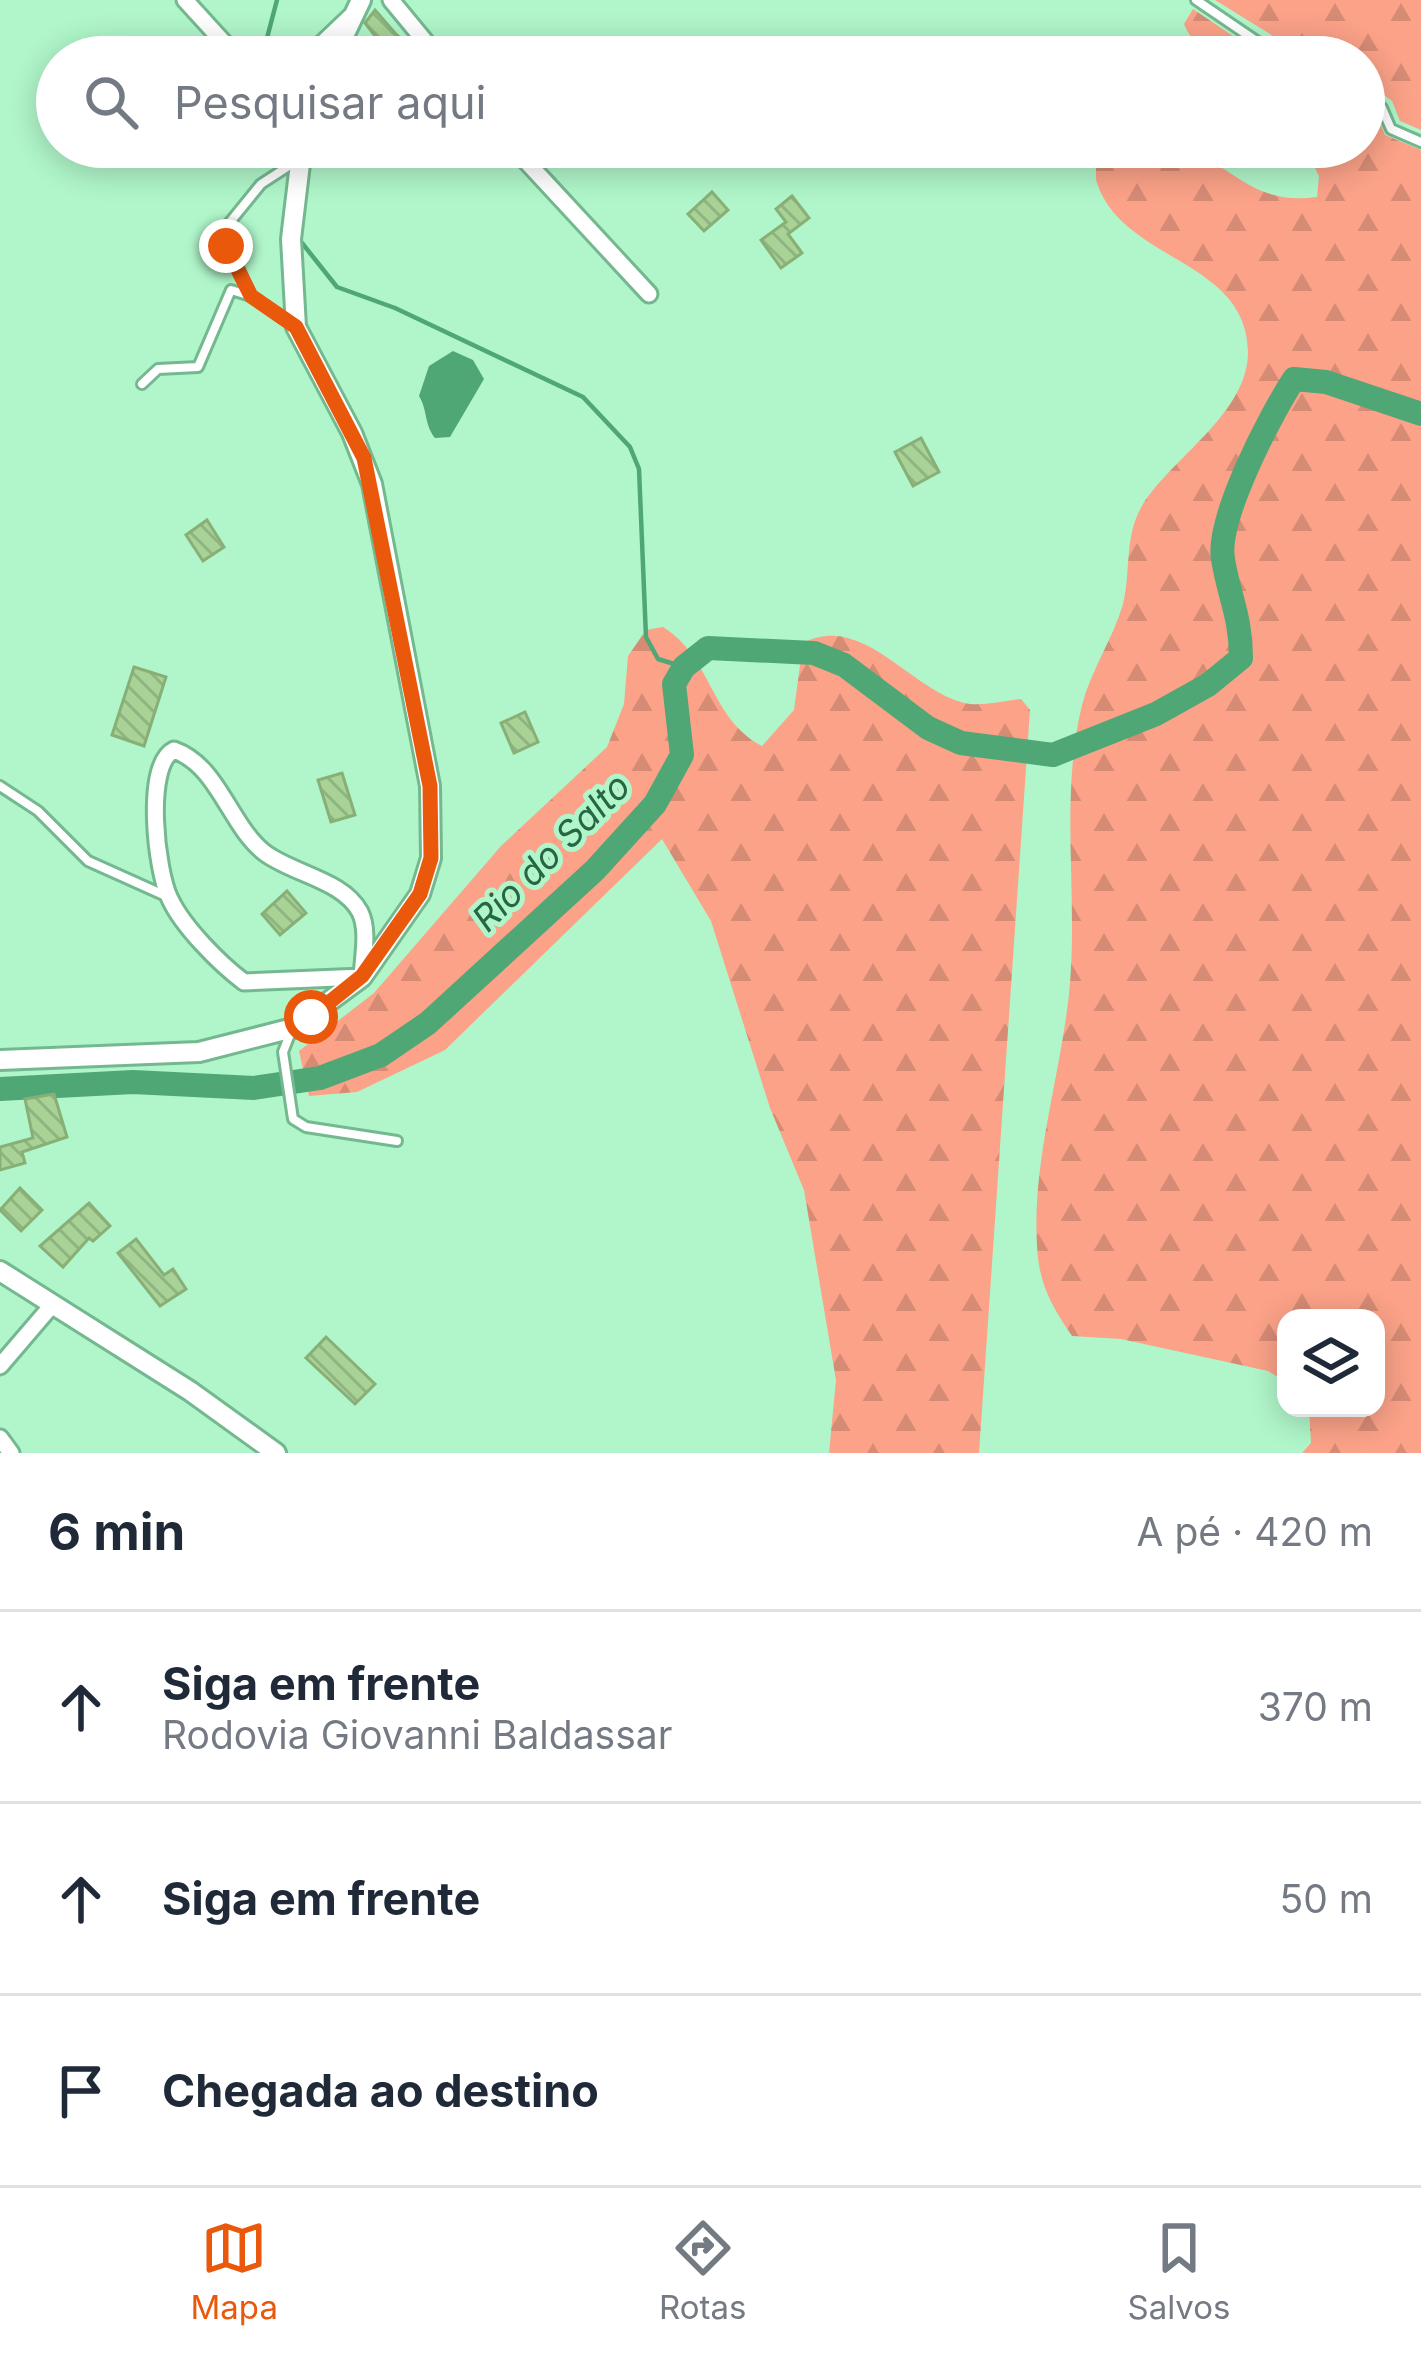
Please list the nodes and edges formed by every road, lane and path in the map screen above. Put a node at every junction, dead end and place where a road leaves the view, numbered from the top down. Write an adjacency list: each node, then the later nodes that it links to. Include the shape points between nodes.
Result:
1 (185, 0): 5 (street)
2 (391, 0): 8 (street)
3 (1196, 0): 9 (lane)
4 (359, 5): 6 (street); 7 (street)
5 (218, 36)
6 (329, 36)
7 (344, 36)
8 (421, 36)
9 (1249, 36)
10 (1385, 115): 11 (lane, via 1391,129)
11 (1421, 142)
12 (282, 168): 16 (lane, via 222,232)
13 (299, 168): 17 (street, via 291,238)
14 (532, 168): 15 (street)
15 (649, 294)
16 (251, 296): 17 (lane); 18 (lane, via 225,294 198,367 158,368)
17 (296, 327): 21 (street, via 372,484 430,786 431,858 420,894)
18 (142, 384)
19 (0, 786): 20 (lane, via 88,861)
20 (168, 897): 21 (street, via 244,982); 21 (street, via 156,789 158,766 174,750 207,774 264,852 357,907 365,931)
21 (362, 976): 22 (street)
22 (293, 1028): 23 (street, via 199,1052); 24 (lane, via 284,1066 293,1119)
23 (0, 1060)
24 (398, 1141)
25 (0, 1270): 26 (street)
26 (53, 1304): 27 (street); 30 (street)
27 (0, 1366)
28 (0, 1438): 29 (street)
29 (11, 1453)
30 (276, 1453)

